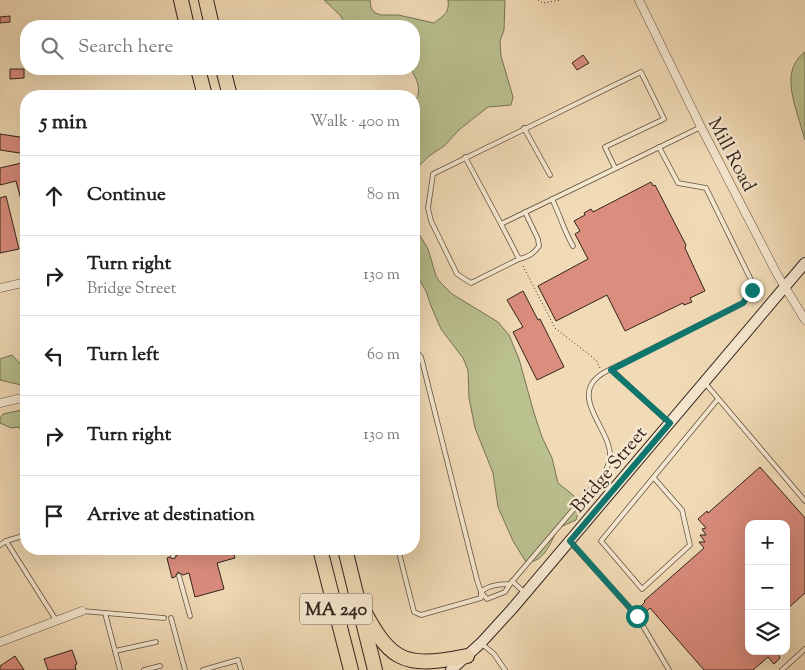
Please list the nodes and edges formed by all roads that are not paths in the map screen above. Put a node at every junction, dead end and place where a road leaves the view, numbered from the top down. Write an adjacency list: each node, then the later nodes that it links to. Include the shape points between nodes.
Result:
1 (181, 0): 4 (highway)
2 (206, 0): 5 (highway)
3 (639, 0): 10 (street, Mill Road)
4 (186, 20)
5 (211, 20)
6 (200, 75): 8 (highway)
7 (225, 75): 9 (highway)
8 (203, 90)
9 (228, 90)
10 (701, 127): 12 (lane); 23 (street, Mill Road)
11 (524, 128): 13 (lane); 14 (lane, via 641,72 664,119 605,147); 15 (lane)
12 (659, 147): 14 (lane); 27 (lane, via 678,183 706,188 751,278 752,290 743,303)
13 (465, 157): 18 (lane); 20 (lane, via 433,174 428,208 457,274 470,283)
14 (615, 168): 16 (lane)
15 (550, 176)
16 (552, 199): 17 (lane); 19 (lane)
17 (525, 212): 18 (lane); 20 (lane, via 539,246 528,257)
18 (501, 224): 20 (lane)
19 (573, 246)
20 (519, 259)
21 (805, 263): 23 (street, Bridge Street)
22 (20, 283): 24 (street)
23 (785, 287): 25 (street, Mill Road); 28 (street, Bridge Street)
24 (0, 288)
25 (805, 320)
26 (420, 357): 44 (lane)
27 (611, 370): 32 (lane); 43 (lane, via 600,374 590,386 589,403 608,445 610,456 606,471)
28 (704, 382): 30 (lane); 32 (street, Bridge Street)
29 (20, 398): 31 (street)
30 (718, 399): 33 (lane); 34 (lane)
31 (0, 403)
32 (670, 423): 37 (street, Bridge Street)
33 (654, 478): 33 (lane, via 601,541 642,589 690,545 682,510)
34 (805, 501)
35 (20, 537): 36 (lane)
36 (6, 541): 38 (lane); 53 (lane)
37 (570, 541): 45 (street, Bridge Street); 71 (lane, via 637,616)
38 (0, 545)
39 (322, 555): 46 (highway, MA 240)
40 (347, 555): 47 (highway, MA 240)
41 (400, 555): 44 (lane, via 414,612 421,614 481,598)
42 (179, 576): 50 (lane)
43 (511, 583): 44 (lane, via 486,587); 44 (lane, via 505,592 487,599); 45 (lane)
44 (480, 592)
45 (525, 593): 56 (street, Bridge Street)
46 (334, 600): 66 (highway); 67 (highway, MA 240)
47 (358, 600): 59 (highway, via 378,637 400,656 426,663); 68 (highway, MA 240)
48 (82, 611): 49 (lane); 53 (street)
49 (105, 613): 51 (lane); 58 (lane)
50 (190, 616)
51 (164, 618)
52 (171, 618): 63 (lane)
53 (56, 620): 54 (street)
54 (0, 642)
55 (156, 642): 58 (lane)
56 (482, 643): 59 (street, Bridge Street); 70 (lane)
57 (805, 650): 72 (lane)
58 (115, 651): 61 (lane)
59 (468, 656): 69 (street, Bridge Street)
60 (160, 666): 62 (lane)
61 (120, 670)
62 (144, 670)
63 (185, 670)
64 (203, 670): 65 (lane, via 238,660)
65 (241, 670)
66 (345, 670)
67 (351, 670)
68 (376, 670)
69 (451, 670)
70 (505, 670)
71 (669, 670)
72 (782, 670)

